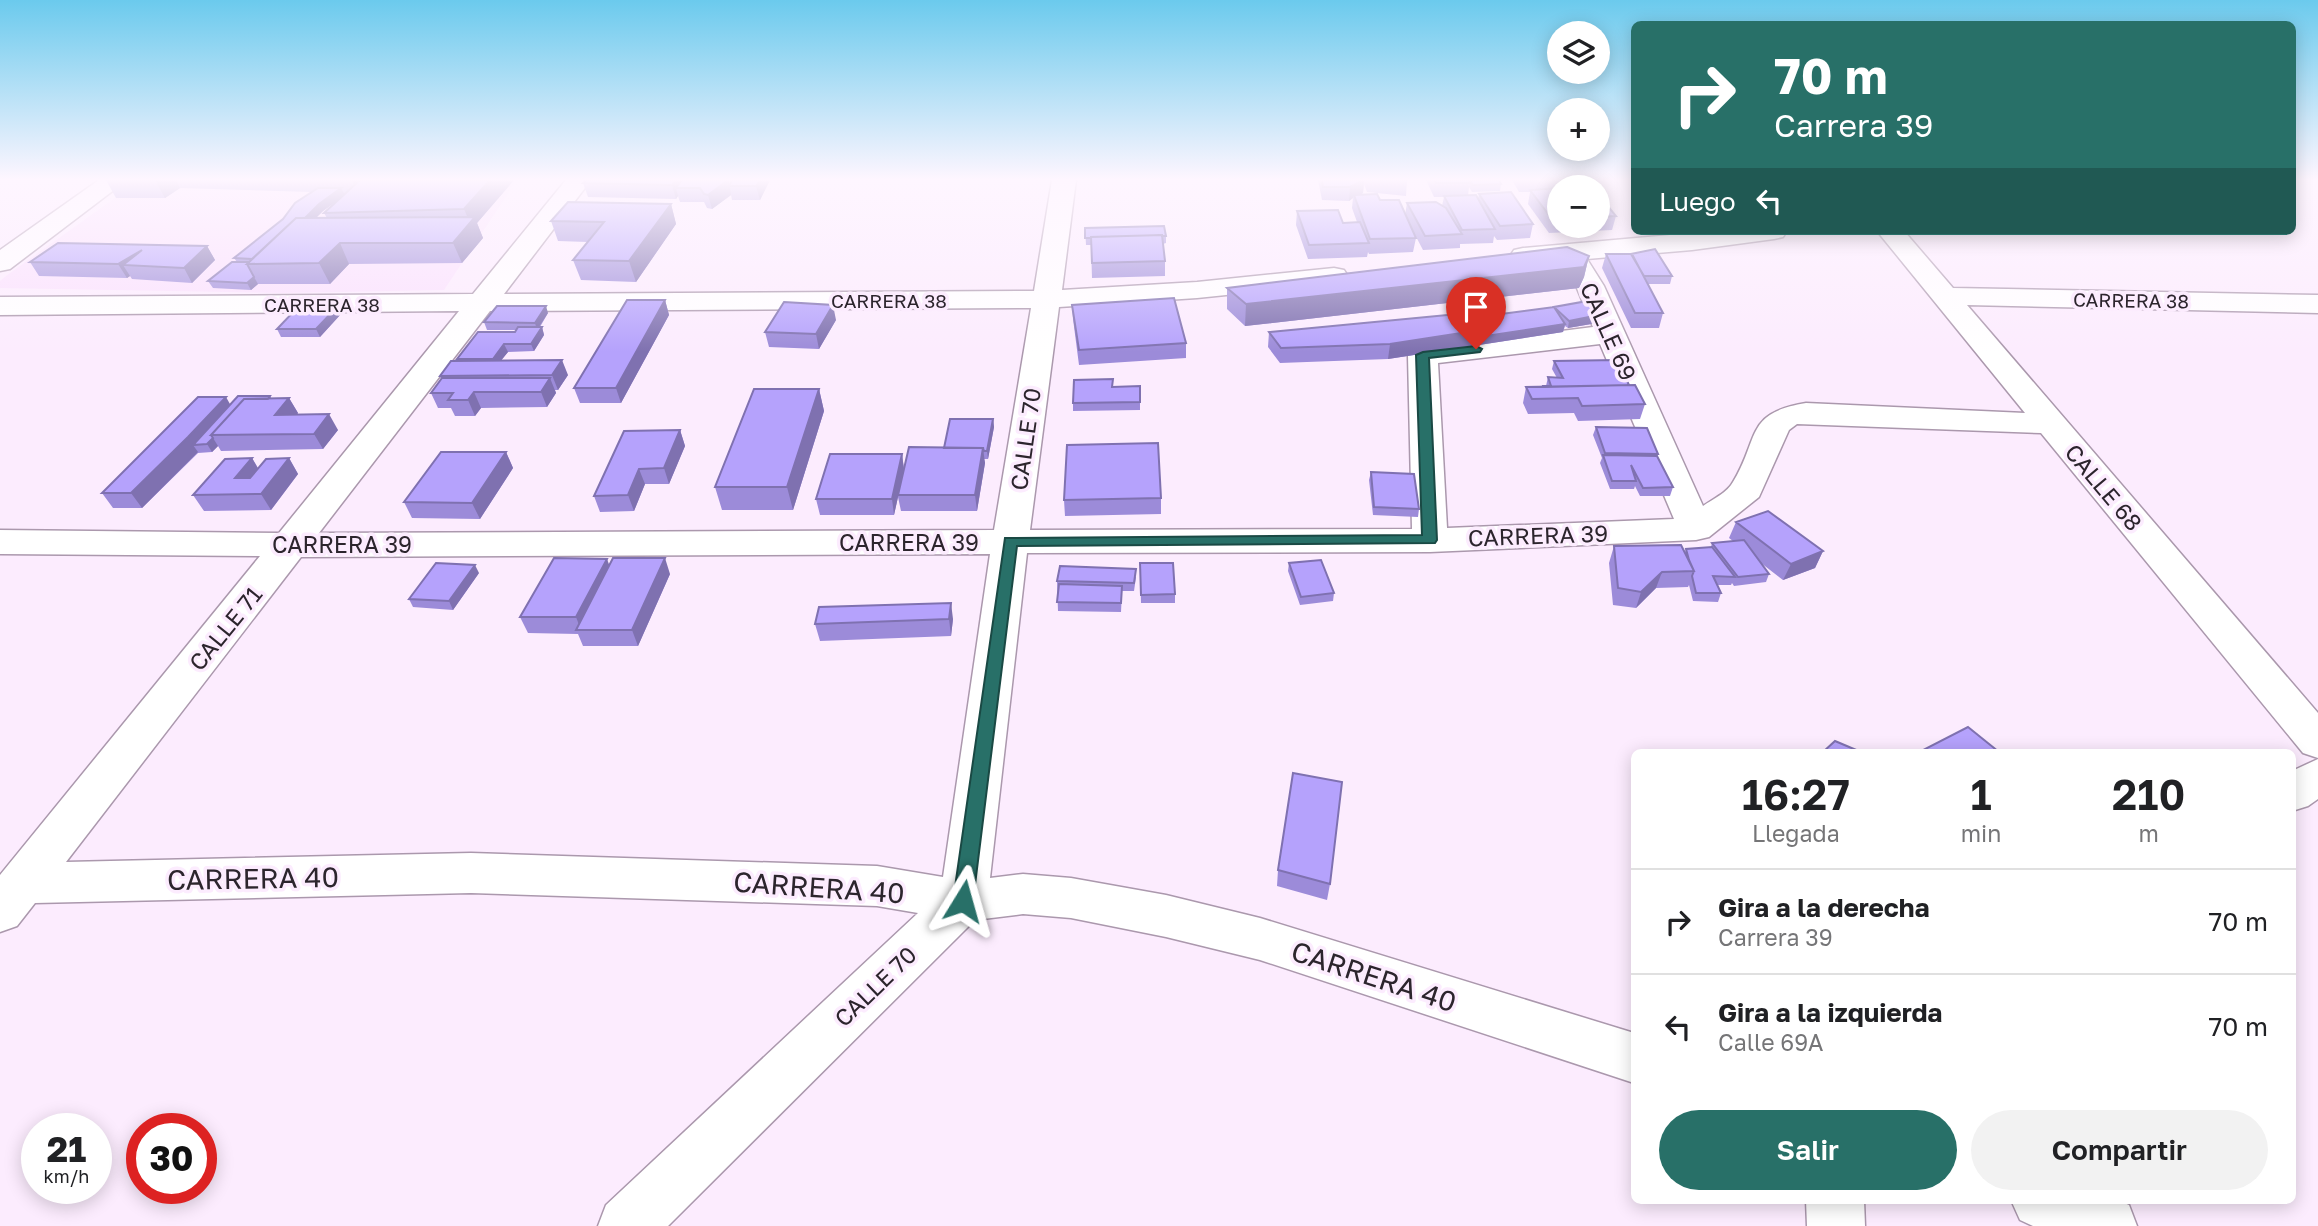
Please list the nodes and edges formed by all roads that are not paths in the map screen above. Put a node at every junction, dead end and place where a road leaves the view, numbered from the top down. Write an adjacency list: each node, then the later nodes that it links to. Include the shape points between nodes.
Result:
1 (36, 237): 8 (street)
2 (534, 237): 12 (street, CALLE 71)
3 (1054, 237): 11 (street, CALLE 70)
4 (1728, 237): 6 (street)
5 (1895, 237): 10 (street, CALLE 68)
6 (1569, 251): 7 (street); 15 (street, CALLE 69, via 1590,285)
7 (1500, 258)
8 (0, 263)
9 (1363, 273): 11 (street, CARRERA 38)
10 (1945, 296): 13 (street, CARRERA 38); 16 (street, CALLE 68)
11 (1045, 299): 12 (street, CARRERA 38); 20 (street, CALLE 70)
12 (482, 303): 14 (street, CARRERA 38); 21 (street, CALLE 71)
13 (2318, 304)
14 (0, 306)
15 (1610, 334): 17 (street, CALLE 69); 18 (street, via 1423,355)
16 (2052, 424): 17 (street, via 1806,413 1787,416 1775,426 1747,490); 22 (street, CALLE 68)
17 (1696, 528): 18 (street, CARRERA 39)
18 (1430, 540): 20 (street, CARRERA 39)
19 (0, 542): 21 (street, CARRERA 39)
20 (1010, 542): 21 (street, CARRERA 39); 26 (street, CALLE 70)
21 (291, 545): 25 (street, CALLE 71)
22 (2318, 742)
23 (2318, 775): 24 (street)
24 (2296, 791)
25 (11, 897): 26 (street, CARRERA 40, via 471,873 877,887)
26 (963, 901): 27 (street, CARRERA 40, via 1023,894 1166,916 1260,939); 30 (street, CALLE 70)
27 (1631, 1057)
28 (1835, 1204): 31 (street)
29 (2050, 1204): 32 (street)
30 (627, 1226)
31 (1836, 1226)
32 (2108, 1226)

